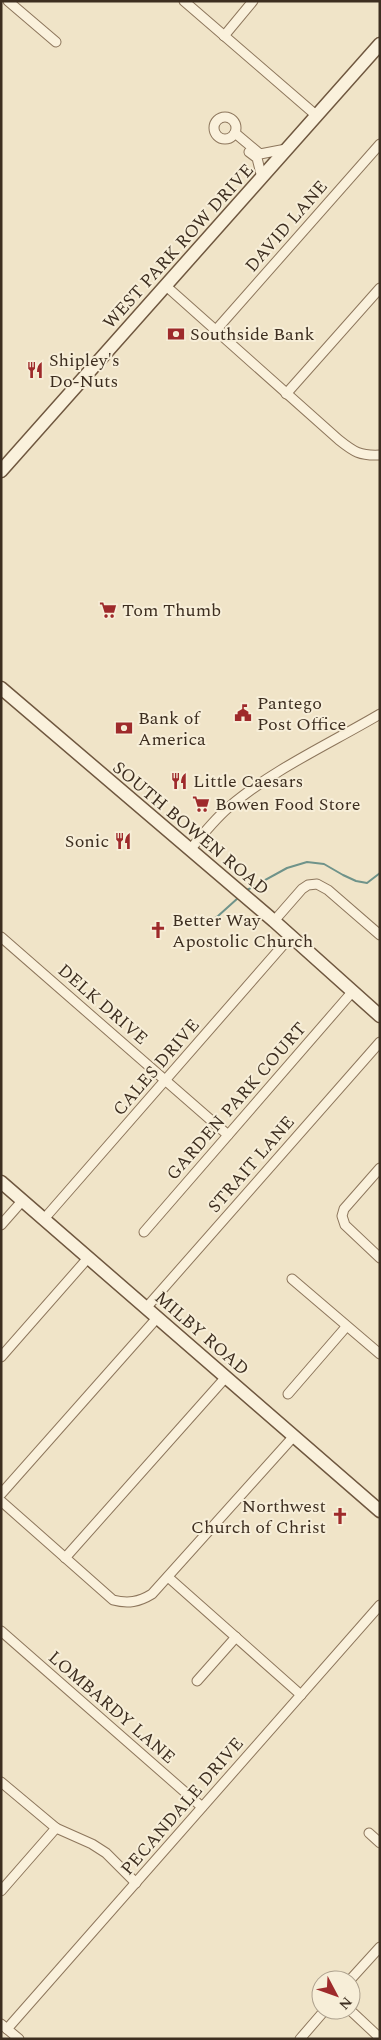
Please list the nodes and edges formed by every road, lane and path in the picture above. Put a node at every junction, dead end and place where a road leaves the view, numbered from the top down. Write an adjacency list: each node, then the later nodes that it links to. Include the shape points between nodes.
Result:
1 (8, 1): 5 (street)
2 (184, 1): 4 (street)
3 (254, 1): 4 (street)
4 (224, 36): 7 (street)
5 (56, 42)
6 (380, 44): 7 (main road, WEST PARK ROW DRIVE)
7 (317, 116): 10 (main road, WEST PARK ROW DRIVE)
8 (233, 135): 11 (street)
9 (380, 144): 15 (street, DAVID LANE)
10 (288, 149): 11 (street); 12 (main road, WEST PARK ROW DRIVE)
11 (259, 156): 12 (street)
12 (262, 178): 13 (main road, WEST PARK ROW DRIVE)
13 (166, 286): 15 (street); 18 (main road, WEST PARK ROW DRIVE)
14 (380, 288): 16 (street)
15 (216, 330): 16 (street)
16 (286, 394): 17 (street, via 356,453)
17 (380, 456)
18 (1, 471)
19 (1, 688): 21 (main road, SOUTH BOWEN ROAD)
20 (380, 714): 21 (street, via 256,786 227,808)
21 (190, 850): 22 (main road, SOUTH BOWEN ROAD)
22 (274, 921): 23 (street, via 302,889 318,884); 24 (main road, SOUTH BOWEN ROAD)
23 (380, 935)
24 (292, 936): 26 (main road, SOUTH BOWEN ROAD); 29 (street, CALES DRIVE)
25 (1, 937): 29 (street, DELK DRIVE)
26 (353, 991): 27 (main road, SOUTH BOWEN ROAD); 30 (street, GARDEN PARK COURT)
27 (380, 1016)
28 (380, 1042): 40 (street, STRAIT LANE)
29 (165, 1081): 30 (street, DELK DRIVE); 34 (street, CALES DRIVE)
30 (228, 1135): 36 (street, GARDEN PARK COURT)
31 (380, 1168): 38 (street, via 344,1209 342,1216 344,1225)
32 (1, 1182): 33 (main road, MILBY ROAD)
33 (23, 1200): 34 (main road, MILBY ROAD); 35 (street)
34 (44, 1219): 37 (main road, MILBY ROAD)
35 (1, 1225)
36 (144, 1232)
37 (88, 1258): 40 (main road, MILBY ROAD); 44 (street)
38 (380, 1258)
39 (292, 1279): 42 (street)
40 (146, 1308): 41 (main road, MILBY ROAD)
41 (157, 1318): 45 (main road, MILBY ROAD); 48 (street)
42 (346, 1327): 43 (street); 46 (street)
43 (380, 1354)
44 (1, 1357)
45 (226, 1377): 47 (main road, MILBY ROAD); 51 (street)
46 (288, 1394)
47 (294, 1436): 50 (main road, MILBY ROAD); 52 (street)
48 (1, 1494)
49 (1, 1502): 51 (street)
50 (380, 1511)
51 (66, 1558): 52 (street, via 113,1600 123,1603 152,1594)
52 (168, 1577): 55 (street)
53 (380, 1605): 57 (street, PECANDALE DRIVE)
54 (1, 1631): 59 (street, LOMBARDY LANE)
55 (236, 1637): 56 (street); 57 (street)
56 (197, 1681)
57 (301, 1695): 59 (street, PECANDALE DRIVE)
58 (1, 1782): 60 (street)
59 (202, 1807): 63 (street, PECANDALE DRIVE)
60 (56, 1828): 63 (street, via 106,1853); 64 (street)
61 (369, 1833): 62 (street)
62 (380, 1843)
63 (136, 1883): 69 (street, PECANDALE DRIVE)
64 (1, 1891)
65 (380, 1947): 66 (street)
66 (359, 1970)
67 (316, 2020): 72 (street)
68 (361, 2020): 70 (street)
69 (4, 2026): 71 (street)
70 (380, 2038)
71 (19, 2039)
72 (300, 2039)

